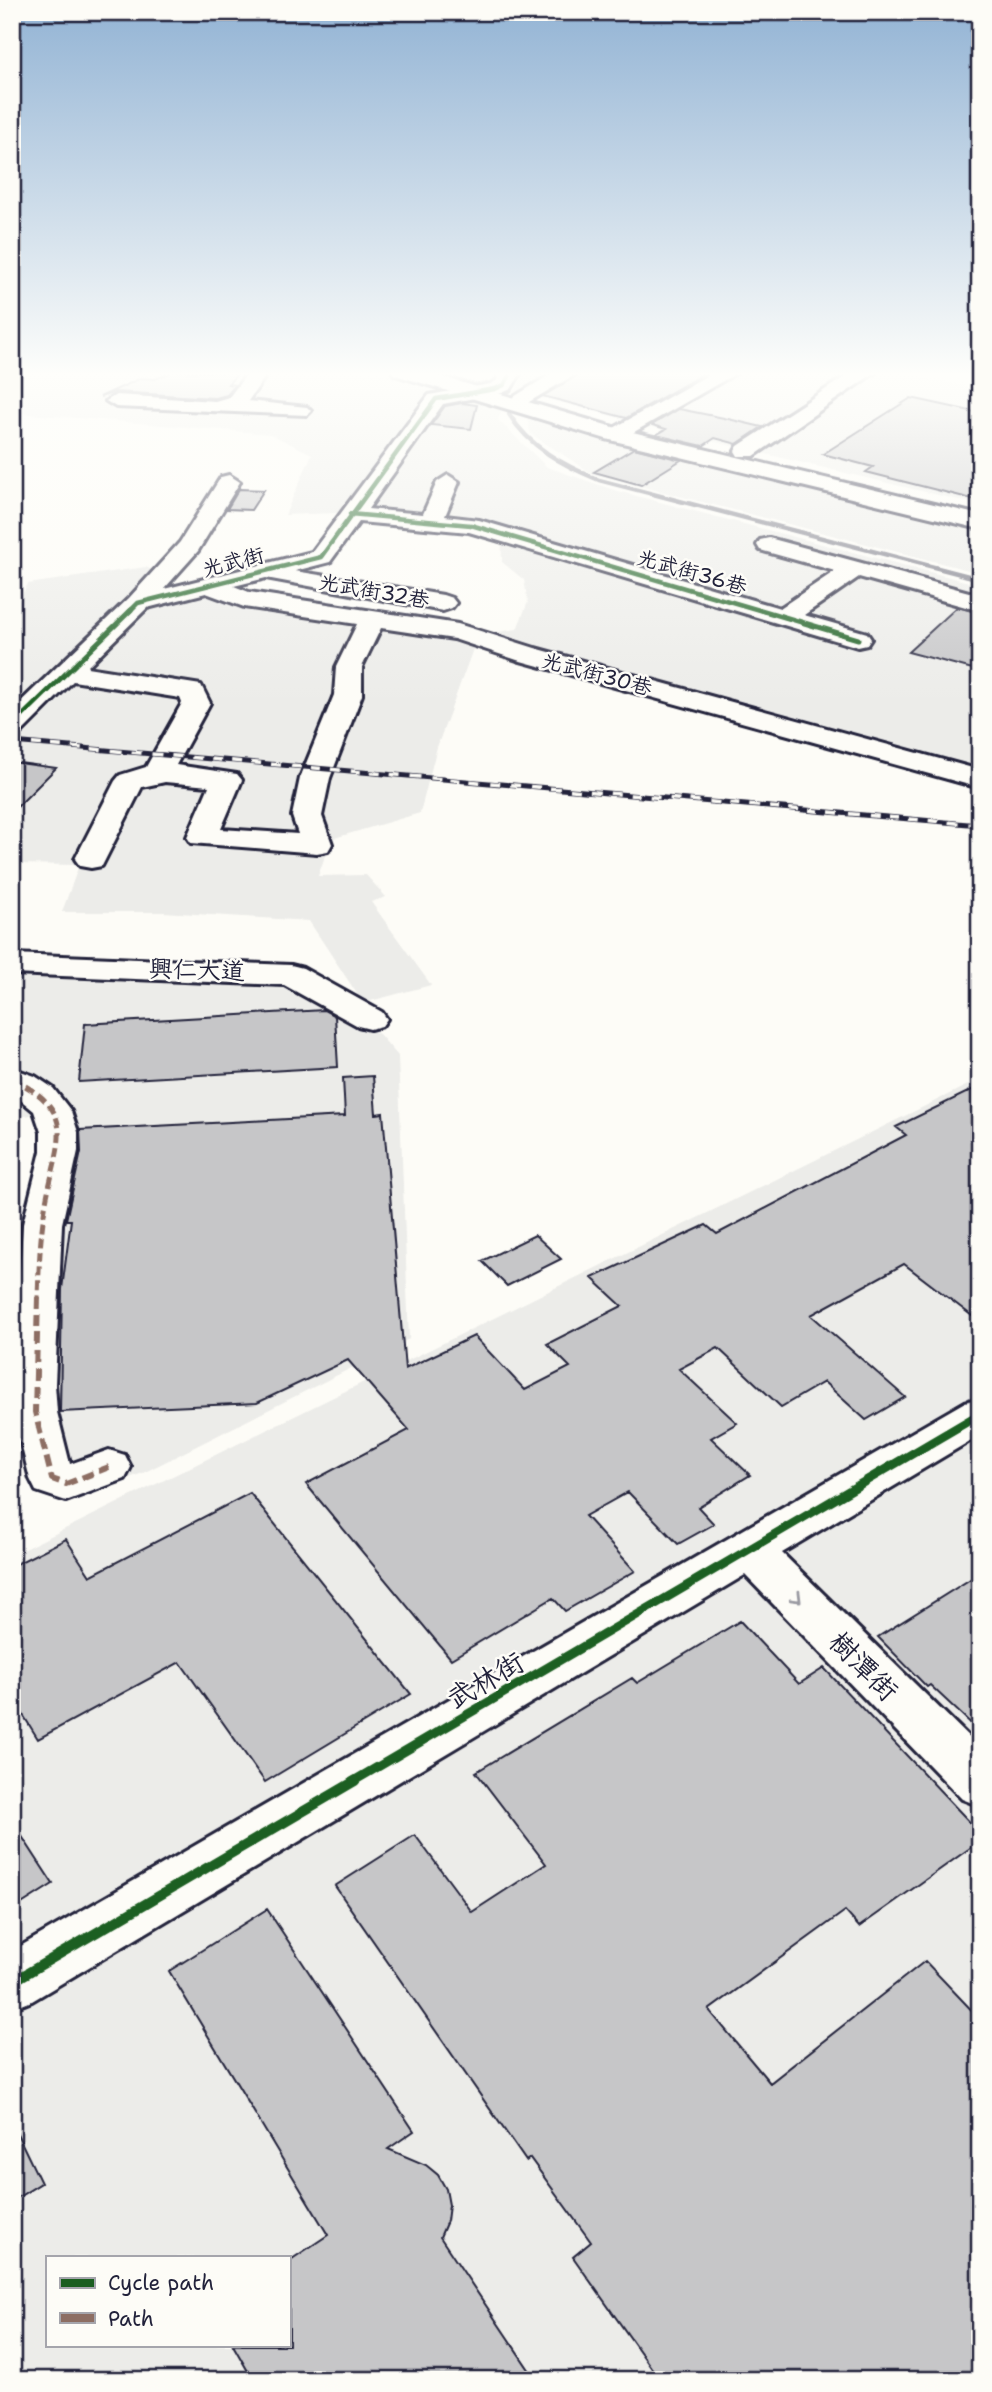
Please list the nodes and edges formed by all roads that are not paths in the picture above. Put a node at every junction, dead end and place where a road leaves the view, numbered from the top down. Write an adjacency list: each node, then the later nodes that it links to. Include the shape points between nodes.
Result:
1 (229, 482): 16 (street, via 189,546)
2 (449, 482): 8 (street)
3 (373, 483): 7 (street, 光武街)
4 (826, 483): 9 (street)
5 (878, 483): 6 (street)
6 (980, 507)
7 (350, 514): 8 (street, 光武街36巷); 10 (street, 光武街)
8 (431, 522): 19 (street, 光武街36巷, via 471,525)
9 (980, 522)
10 (335, 537): 11 (street); 14 (street, 光武街, via 321,557)
11 (363, 540)
12 (769, 545): 13 (street)
13 (853, 570): 18 (street); 19 (street)
14 (263, 572): 15 (street, 光武街); 17 (street, 光武街32巷)
15 (211, 586): 16 (street, 光武街); 20 (street, 光武街30巷, via 244,599)
16 (138, 603): 22 (street)
17 (443, 603)
18 (980, 603)
19 (784, 617): 21 (street, 光武街36巷)
20 (372, 619): 24 (street, via 349,667 348,695 315,778 307,817 317,844 202,837 227,780); 25 (street, 光武街30巷, via 457,632)
21 (858, 639)
22 (66, 672): 23 (street); 24 (street, via 191,691 196,703)
23 (12, 726)
24 (157, 773): 26 (street, via 130,781)
25 (980, 779)
26 (91, 859)
27 (12, 964): 28 (street, 興仁大道, via 291,975)
28 (370, 1019)
29 (12, 1079): 31 (street, via 45,1098 60,1145 46,1201 35,1412 52,1479 66,1484)
30 (980, 1414): 32 (street, 武林街)
31 (109, 1467)
32 (749, 1549): 33 (street, 樹潭街, one-way to 33); 34 (street, 武林街)
33 (980, 1783)
34 (12, 1982)

